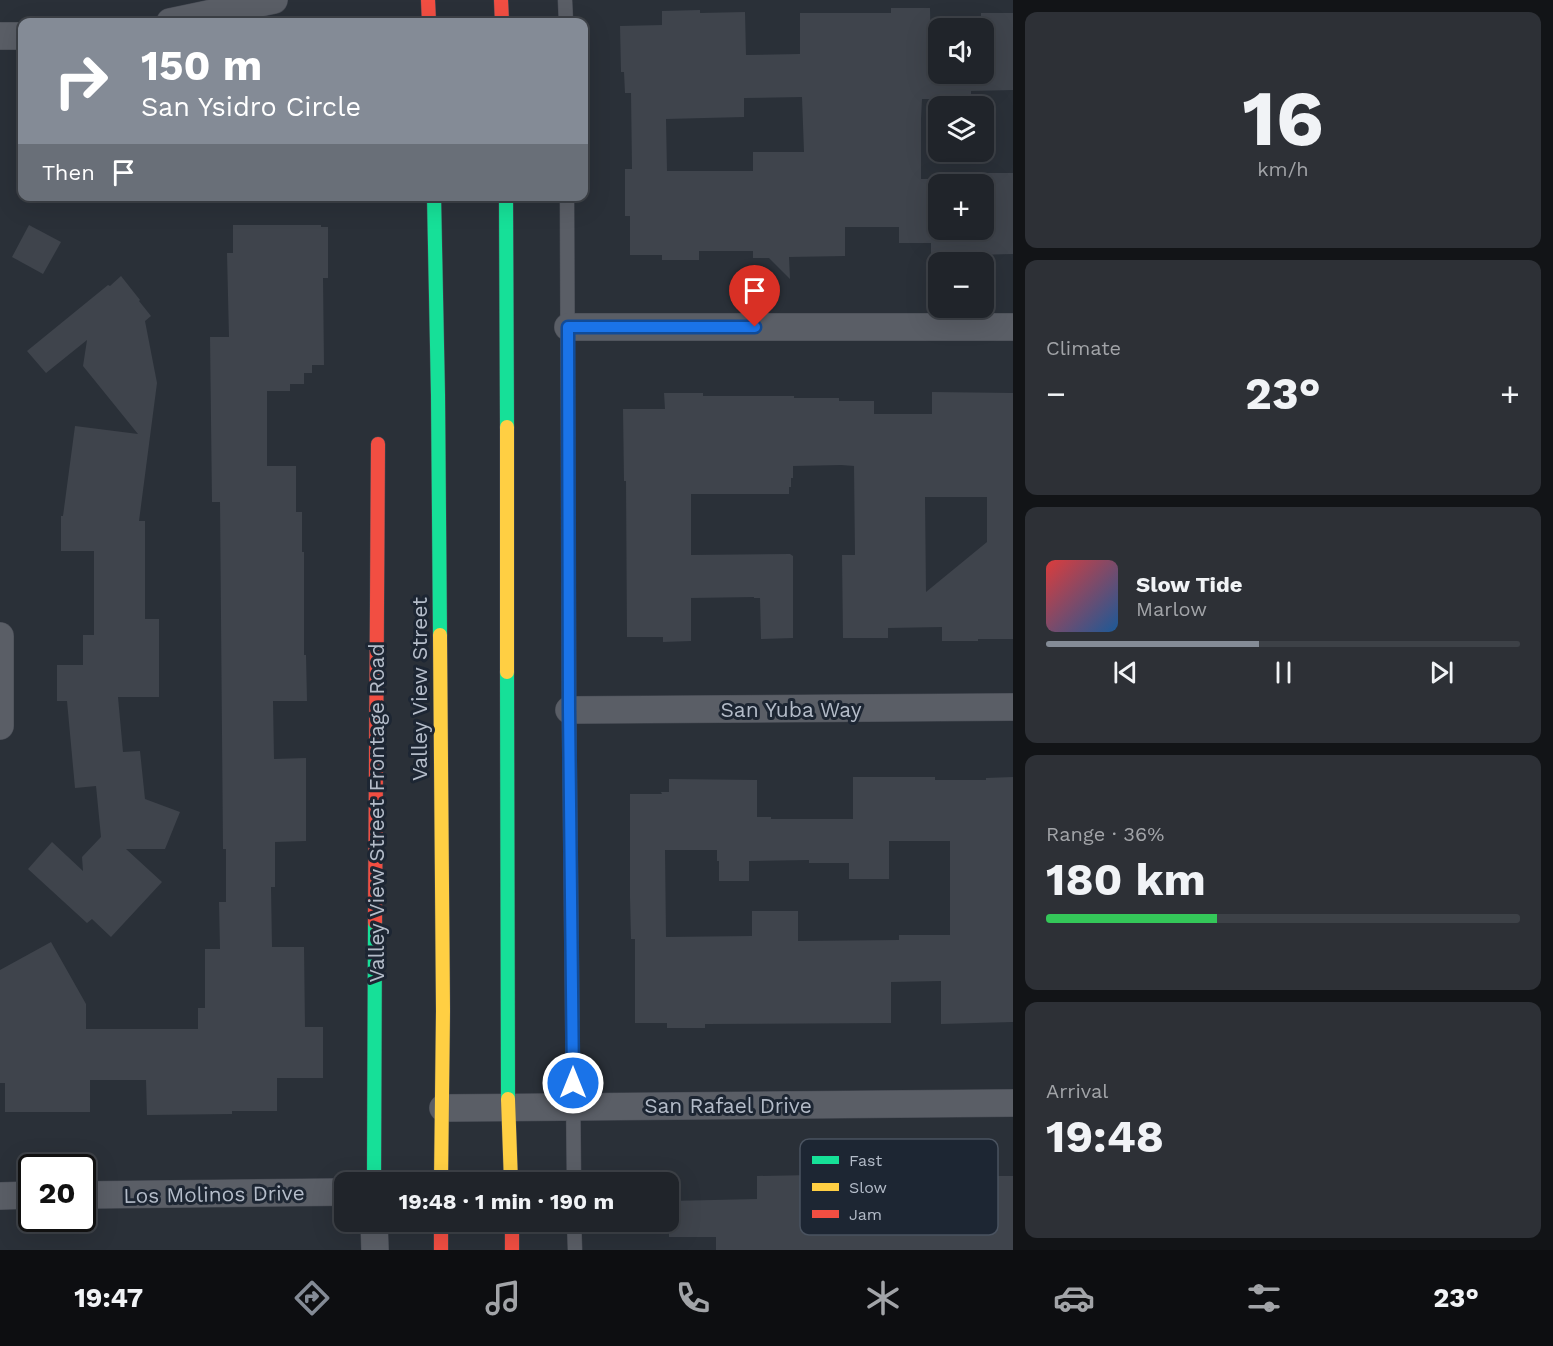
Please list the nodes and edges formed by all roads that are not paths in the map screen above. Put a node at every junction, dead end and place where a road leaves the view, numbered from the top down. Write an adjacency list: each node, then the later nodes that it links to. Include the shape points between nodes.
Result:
1 (273, 0): 5 (street)
2 (428, 0): 6 (main road)
3 (501, 0): 7 (main road)
4 (565, 0): 8 (lane)
5 (189, 18)
6 (429, 18)
7 (502, 18)
8 (566, 18)
9 (0, 36): 10 (street)
10 (18, 36)
11 (434, 201): 24 (main road, Valley View Street)
12 (506, 201): 23 (main road)
13 (567, 201): 14 (lane)
14 (568, 327): 15 (street); 19 (lane)
15 (1013, 327)
16 (378, 444): 25 (main road, Valley View Street Frontage Road)
17 (0, 636): 20 (street)
18 (1013, 708): 19 (street, San Yuba Way)
19 (569, 710): 22 (lane)
20 (0, 726)
21 (1013, 1103): 22 (street, San Rafael Drive)
22 (574, 1106): 23 (street, San Rafael Drive); 28 (lane)
23 (508, 1107): 24 (street, San Rafael Drive); 27 (main road)
24 (443, 1108): 26 (main road, Valley View Street)
25 (374, 1172)
26 (441, 1172)
27 (511, 1172)
28 (574, 1172)
29 (334, 1192): 30 (street, Los Molinos Drive)
30 (96, 1195)
31 (0, 1196): 32 (street)
32 (18, 1196)
33 (374, 1232): 37 (street)
34 (441, 1232): 38 (main road)
35 (512, 1232): 39 (main road)
36 (574, 1232): 40 (lane)
37 (375, 1250)
38 (441, 1250)
39 (512, 1250)
40 (575, 1250)

